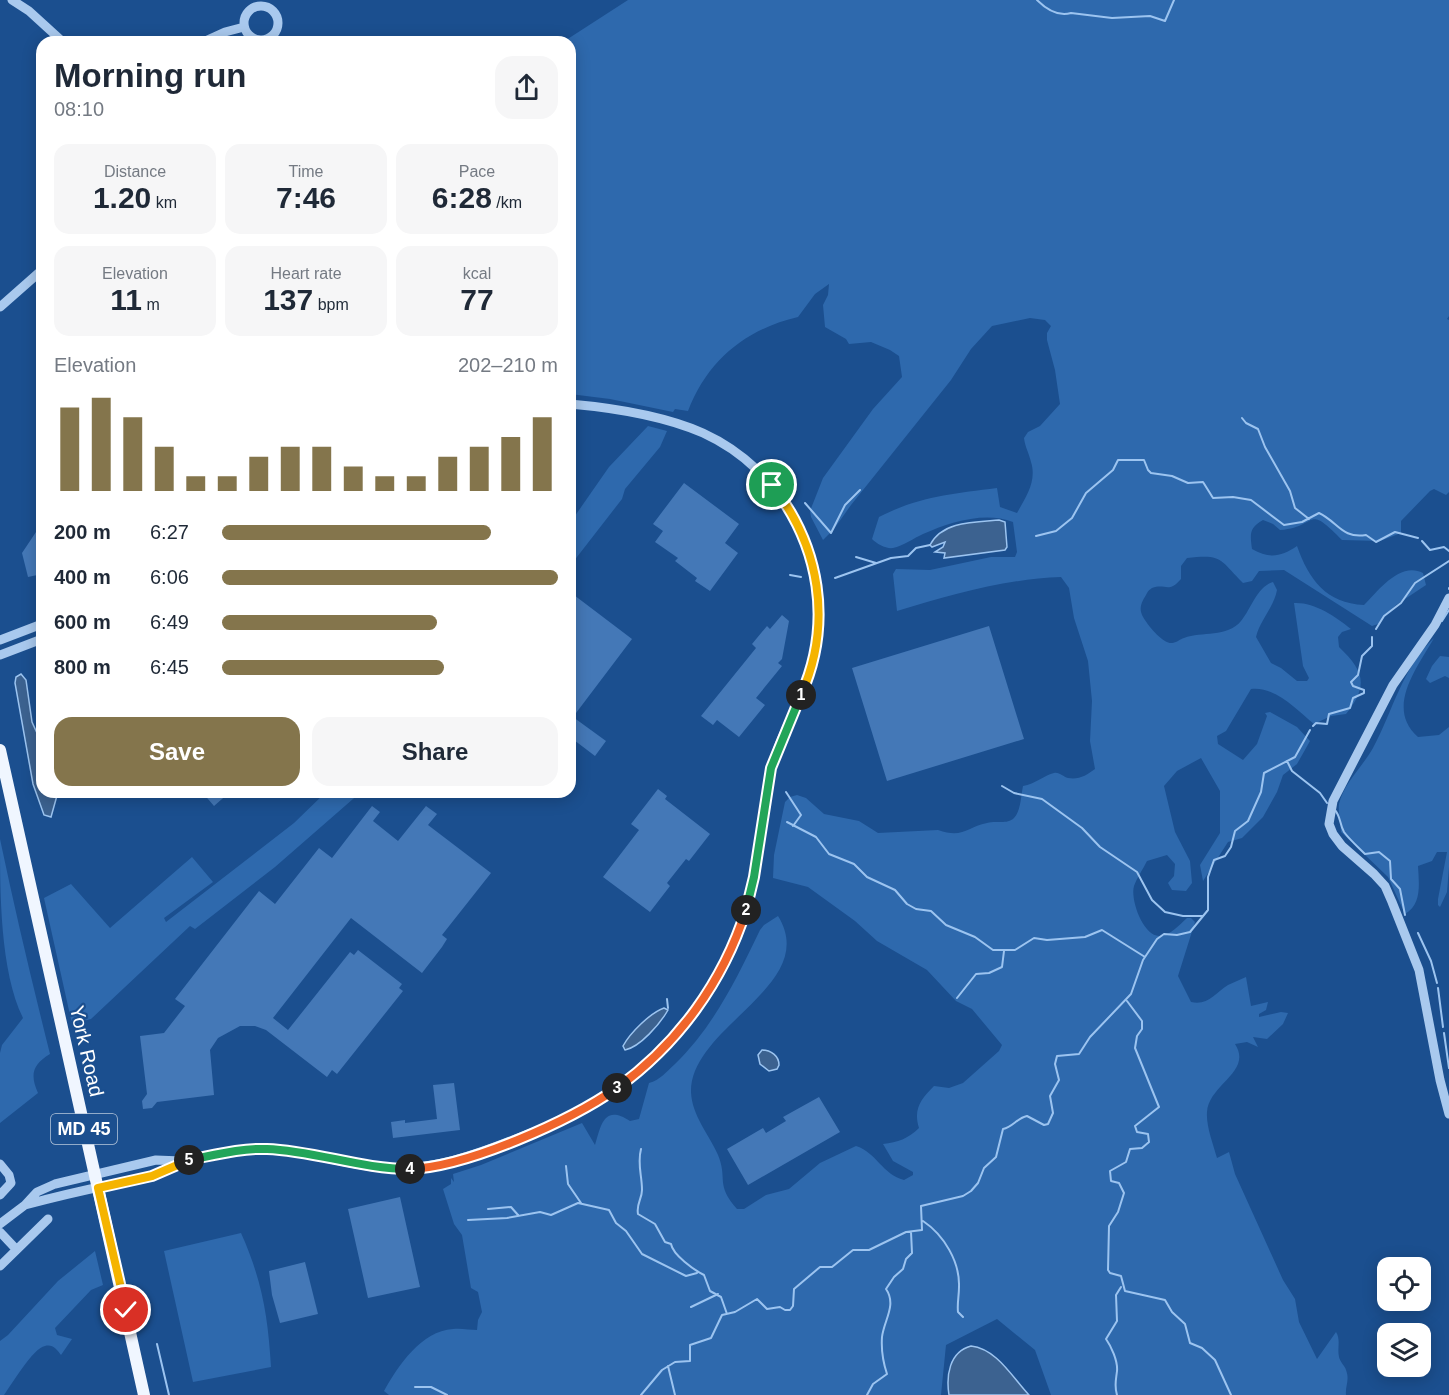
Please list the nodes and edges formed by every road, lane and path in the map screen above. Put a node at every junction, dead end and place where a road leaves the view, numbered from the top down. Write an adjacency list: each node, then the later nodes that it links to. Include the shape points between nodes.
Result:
1 (12, 0): 3 (street)
2 (244, 27): 4 (street)
3 (56, 36)
4 (216, 36)
5 (36, 275): 6 (street)
6 (0, 307)
7 (576, 405): 15 (street, via 659,418 691,428 729,448 757,469 784,501 802,532 814,568 819,604 814,658 771,768 751,892 726,960 680,1031 629,1079 583,1110 474,1156 438,1166 378,1167 269,1149 235,1151)
8 (1449, 598): 14 (street, via 1435,626 1393,686 1329,812 1329,824 1337,840 1385,886 1419,969)
9 (36, 626): 10 (street)
10 (0, 640)
11 (36, 641): 12 (street)
12 (0, 655)
13 (0, 750): 17 (main road, York Road / MD 45)
14 (1449, 1114)
15 (184, 1162): 17 (street, via 156,1160); 18 (street, via 152,1176)
16 (0, 1164): 19 (street, via 11,1183)
17 (95, 1174): 18 (main road, York Road / MD 45); 20 (street, via 46,1188)
18 (98, 1188): 20 (street); 26 (main road, York Road / MD 45)
19 (0, 1195)
20 (25, 1205): 22 (street)
21 (48, 1219): 24 (street)
22 (0, 1224)
23 (0, 1232): 24 (street)
24 (16, 1249): 25 (street)
25 (0, 1266)
26 (144, 1395)

